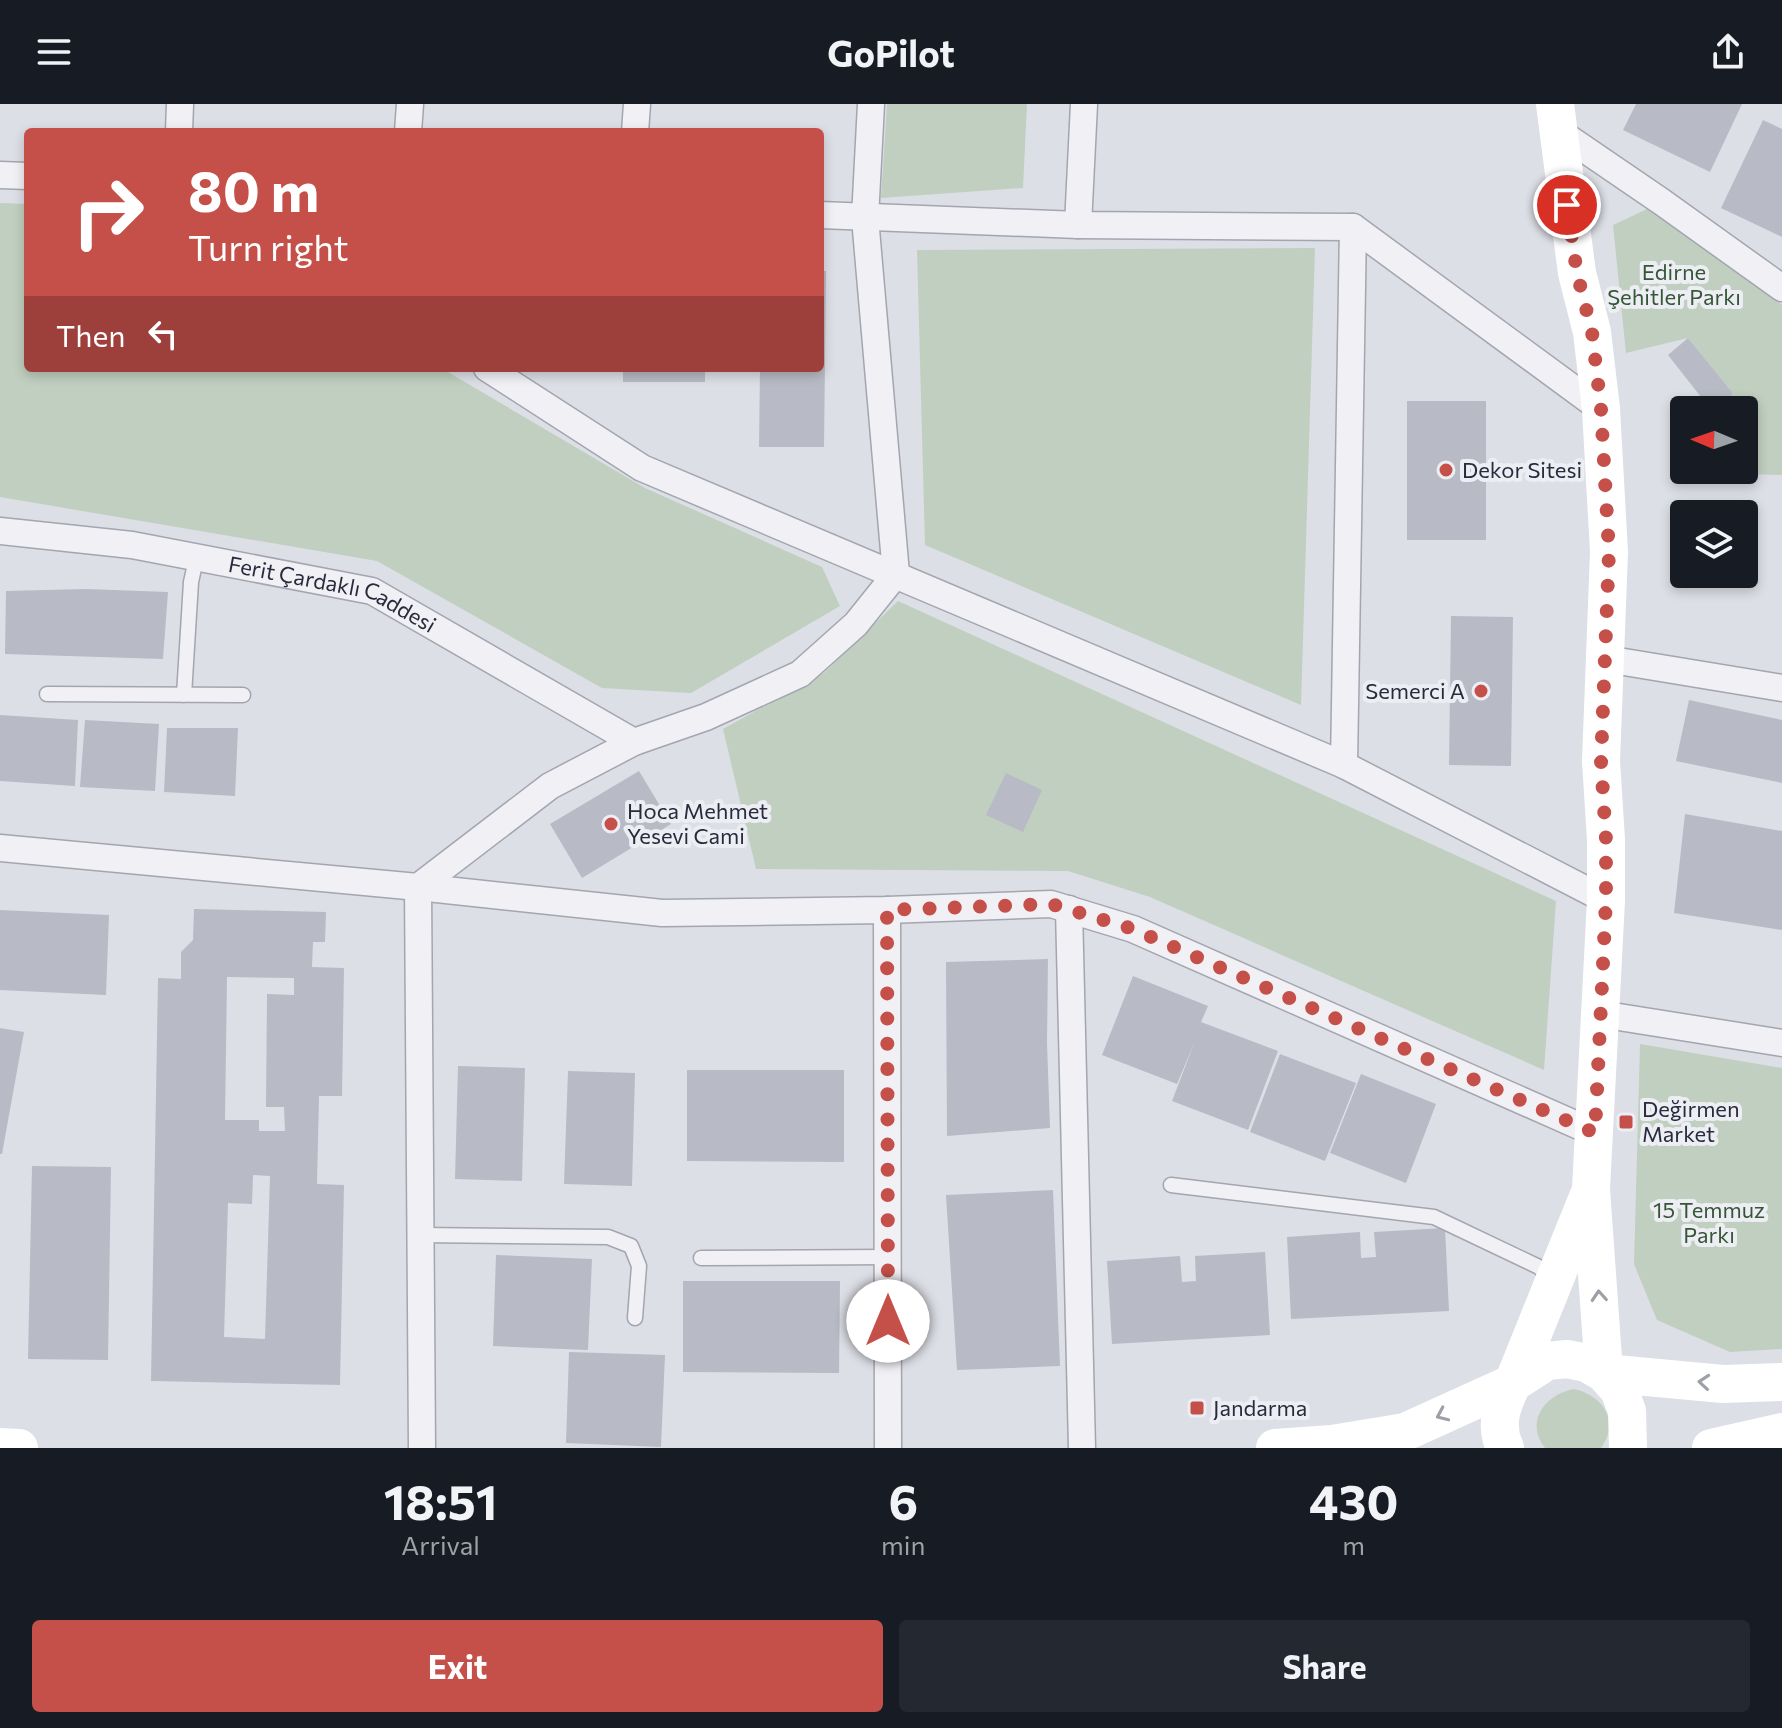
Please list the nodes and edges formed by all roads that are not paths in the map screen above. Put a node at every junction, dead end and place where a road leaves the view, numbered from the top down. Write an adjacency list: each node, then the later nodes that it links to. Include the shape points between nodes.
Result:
1 (180, 104): 7 (street)
2 (410, 104): 8 (street)
3 (637, 104): 9 (street)
4 (871, 104): 13 (street)
5 (1084, 104): 14 (street)
6 (1556, 118): 16 (street); 18 (main road)
7 (179, 128)
8 (408, 128)
9 (635, 128)
10 (0, 175): 11 (street)
11 (24, 176)
12 (824, 215): 13 (street)
13 (865, 218): 14 (street); 21 (street)
14 (1078, 225): 15 (street)
15 (1353, 227): 18 (street); 28 (street)
16 (1782, 288)
17 (493, 372): 21 (street, via 642,468)
18 (1601, 409): 22 (main road, via 1609,552)
19 (0, 531): 20 (street, Ferit Çardaklı Caddesi)
20 (197, 555): 25 (lane); 27 (street, Ferit Çardaklı Caddesi, via 372,591)
21 (896, 574): 27 (street, via 856,624 800,674 706,717); 28 (street)
22 (1606, 659): 23 (street); 31 (main road, via 1601,761)
23 (1782, 688)
24 (47, 694): 25 (lane)
25 (184, 695): 26 (lane)
26 (243, 695)
27 (634, 742): 30 (street, via 550,786)
28 (1344, 765): 31 (street)
29 (0, 848): 30 (street)
30 (418, 887): 33 (street, via 662,913); 39 (street)
31 (1606, 900): 34 (main road)
32 (1069, 909): 33 (street, via 1051,904); 36 (street, via 1133,929); 52 (street)
33 (887, 910): 40 (street)
34 (1600, 1014): 35 (street); 36 (main road)
35 (1782, 1043)
36 (1595, 1133): 38 (main road)
37 (1171, 1185): 42 (lane, via 1434,1217 1539,1267)
38 (1591, 1189): 42 (main road); 44 (main road, one-way to 38)
39 (421, 1235): 43 (lane, via 608,1237 631,1246 639,1266); 50 (street)
40 (888, 1257): 41 (lane); 51 (street)
41 (701, 1258)
42 (1554, 1282): 46 (main road)
43 (635, 1318)
44 (1604, 1373): 45 (main road, one-way to 44, via 1723,1384); 46 (main road, via 1587,1363 1547,1361); 55 (main road, via 1619,1390 1627,1411)
45 (1782, 1382)
46 (1513, 1383): 53 (main road, one-way to 53, via 1405,1432); 54 (main road, via 1499,1420)
47 (1782, 1432): 56 (main road)
48 (0, 1447): 49 (main road)
49 (19, 1448)
50 (422, 1448)
51 (888, 1448)
52 (1082, 1448)
53 (1275, 1448)
54 (1505, 1448)
55 (1628, 1448)
56 (1711, 1448)

